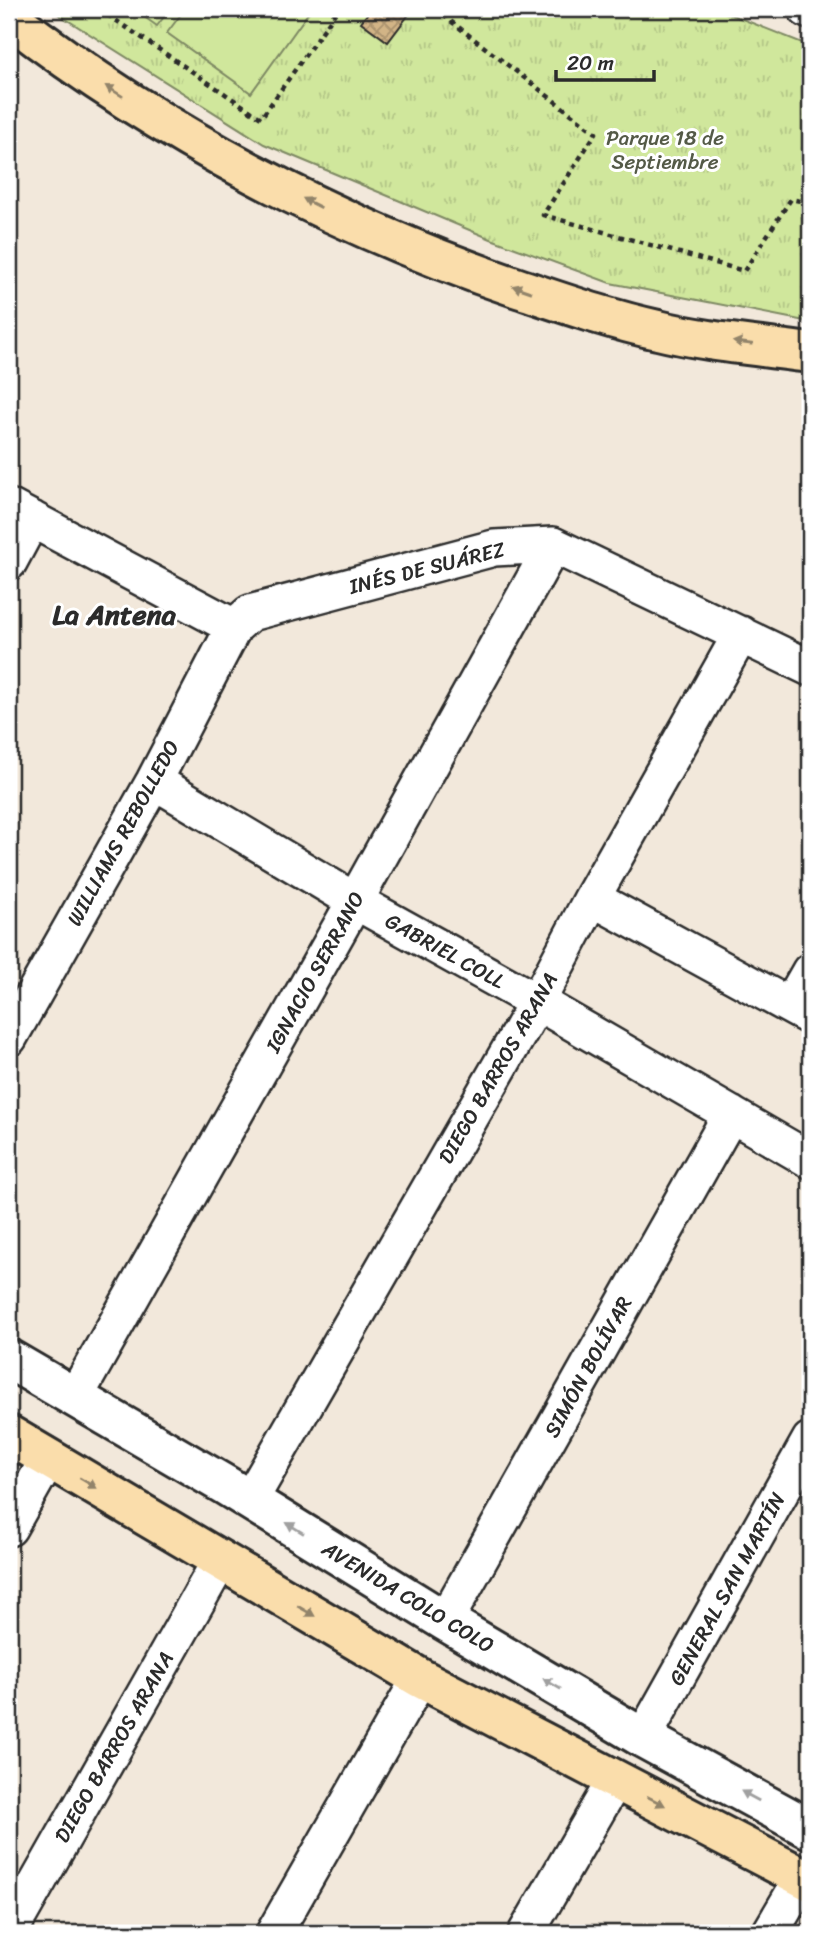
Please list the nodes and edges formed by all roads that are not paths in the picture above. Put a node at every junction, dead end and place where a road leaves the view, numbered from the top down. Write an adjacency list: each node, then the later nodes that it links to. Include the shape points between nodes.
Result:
1 (9, 17): 2 (main road, one-way to 1, via 660,331 573,307 405,245 323,209 169,126)
2 (810, 353)
3 (21, 513): 5 (street); 6 (street)
4 (553, 545): 6 (street, INÉS DE SUÁREZ, via 494,548 250,613); 7 (street, INÉS DE SUÁREZ); 11 (street, IGNACIO SERRANO)
5 (9, 562)
6 (234, 627): 9 (street, WILLIAMS REBOLLEDO)
7 (741, 634): 8 (street, INÉS DE SUÁREZ); 10 (street, DIEGO BARROS ARANA)
8 (810, 668)
9 (153, 781): 11 (street, GABRIEL COLL); 15 (street, WILLIAMS REBOLLEDO)
10 (592, 898): 13 (street, DIEGO BARROS ARANA); 14 (street)
11 (355, 901): 13 (street, GABRIEL COLL); 19 (street, IGNACIO SERRANO)
12 (810, 971): 14 (street)
13 (537, 1002): 16 (street, GABRIEL COLL); 23 (street, DIEGO BARROS ARANA)
14 (800, 1011)
15 (9, 1038)
16 (731, 1114): 17 (street, GABRIEL COLL); 26 (street, SIMÓN BOLÍVAR)
17 (810, 1160)
18 (9, 1359): 19 (street, AVENIDA COLO COLO)
19 (75, 1397): 23 (street, AVENIDA COLO COLO)
20 (9, 1435): 22 (main road)
21 (810, 1440): 28 (street, GENERAL SAN MARTÍN)
22 (48, 1459): 24 (street); 25 (main road, one-way to 25)
23 (250, 1500): 26 (street, AVENIDA COLO COLO, one-way to 23)
24 (9, 1528)
25 (220, 1560): 27 (main road, one-way to 27); 32 (street, DIEGO BARROS ARANA)
26 (445, 1621): 28 (street, AVENIDA COLO COLO, one-way to 26)
27 (420, 1678): 29 (main road); 33 (street)
28 (643, 1738): 30 (street, AVENIDA COLO COLO, one-way to 28)
29 (615, 1780): 31 (main road, one-way to 31); 34 (street)
30 (810, 1829)
31 (807, 1879): 35 (street)
32 (9, 1933)
33 (274, 1933)
34 (526, 1933)
35 (770, 1933)

